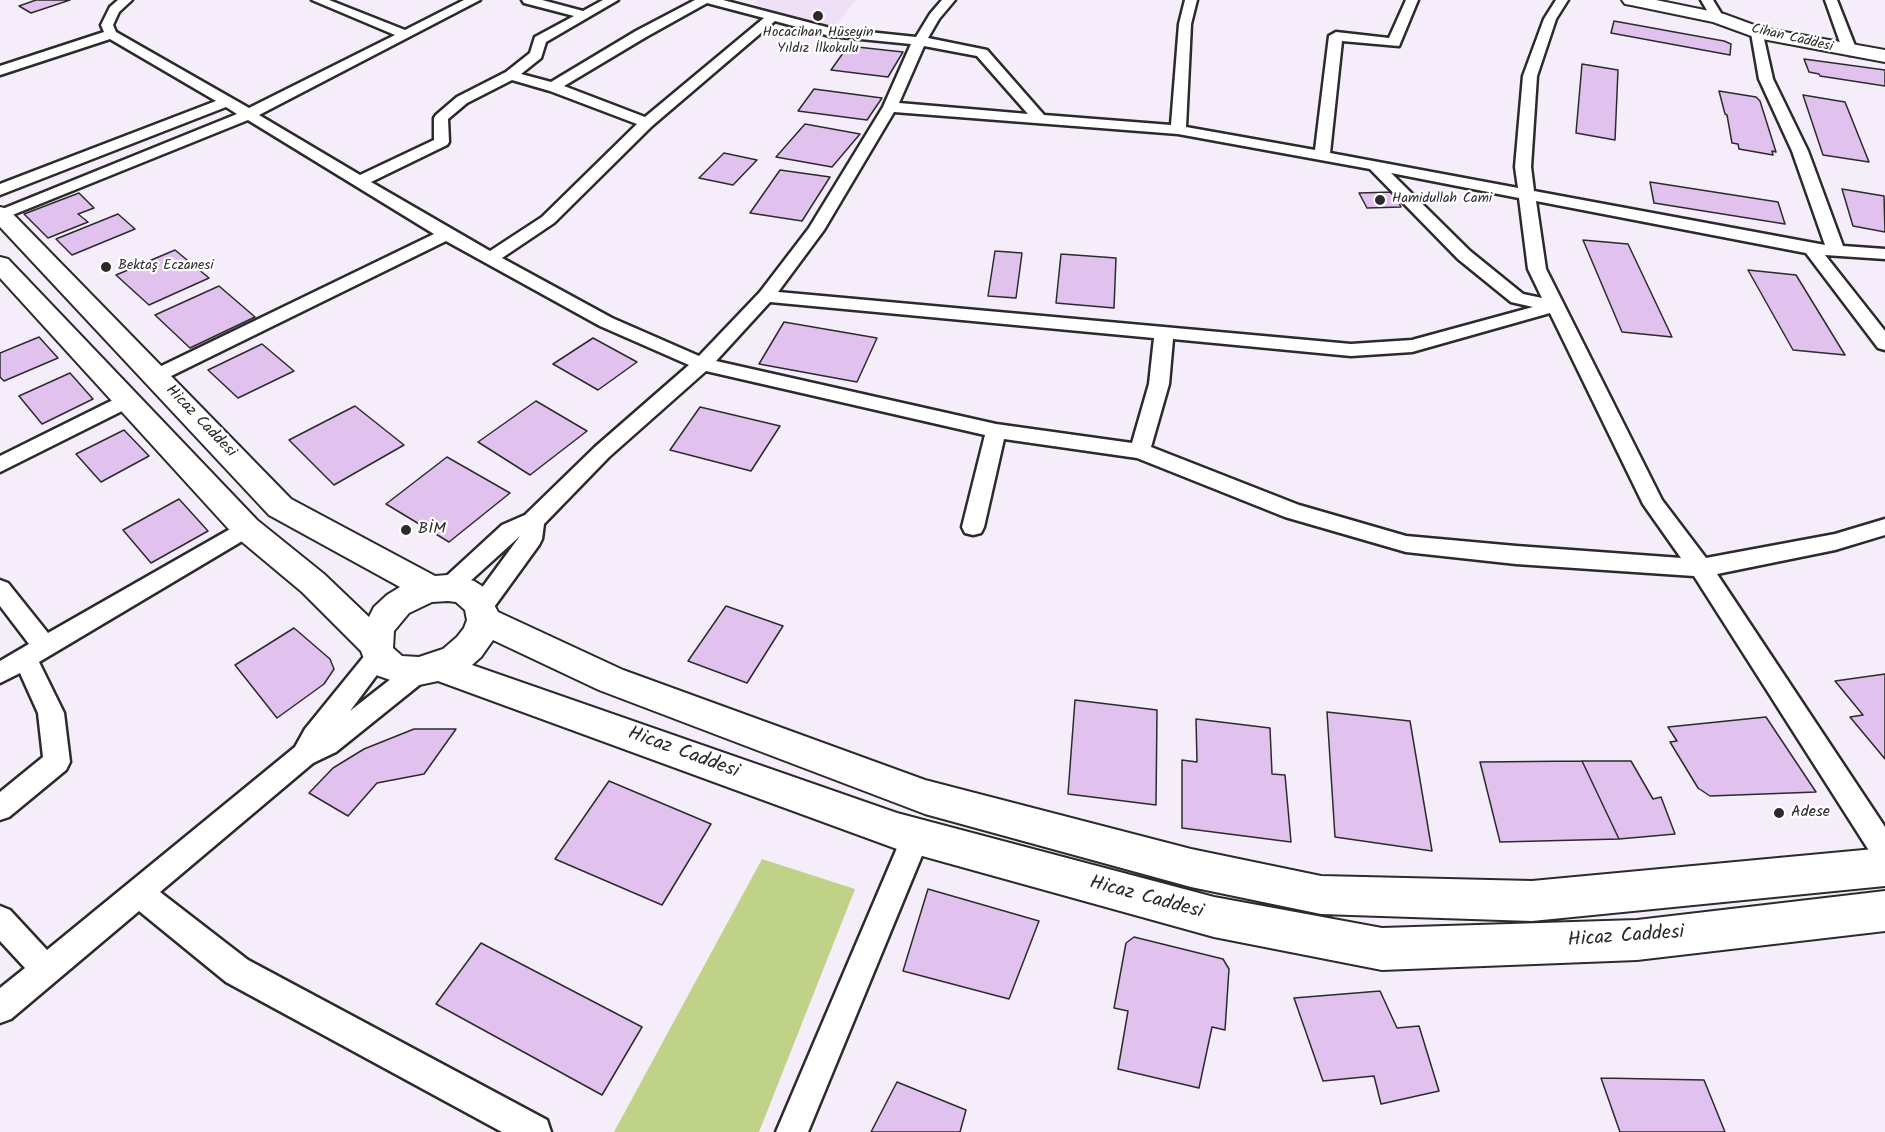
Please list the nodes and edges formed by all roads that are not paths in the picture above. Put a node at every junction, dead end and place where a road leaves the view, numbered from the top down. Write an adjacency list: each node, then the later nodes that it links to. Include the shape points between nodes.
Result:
1 (126, 0): 18 (street, via 114,10 107,25)
2 (320, 0): 19 (street)
3 (474, 0): 19 (street)
4 (528, 0): 14 (street)
5 (612, 0): 14 (street)
6 (706, 0): 15 (street); 25 (street, via 640,34)
7 (949, 0): 20 (street)
8 (1191, 0): 31 (street, via 1185,24)
9 (1412, 0): 32 (street, via 1394,43 1336,36)
10 (1562, 0): 35 (street, via 1550,19 1530,76 1523,167)
11 (1631, 0): 16 (main road, Cihan Caddesi)
12 (1707, 0): 16 (street)
13 (1831, 0): 21 (street)
14 (585, 15): 24 (street, via 540,40 536,55)
15 (773, 17): 20 (street, via 830,33); 30 (street)
16 (1718, 18): 17 (main road, Cihan Caddesi)
17 (1757, 33): 21 (main road, Cihan Caddesi); 39 (street, via 1766,80 1800,151)
18 (111, 34): 23 (street); 26 (street)
19 (404, 34): 28 (street)
20 (920, 42): 27 (street); 29 (street, via 982,53)
21 (1850, 51): 22 (main road, Cihan Caddesi)
22 (1885, 56)
23 (0, 71)
24 (511, 75): 25 (street); 34 (street, via 462,100 441,118 442,142)
25 (553, 87): 30 (street)
26 (226, 102): 28 (street); 36 (street)
27 (890, 106): 29 (street); 43 (street, via 816,230)
28 (247, 115): 34 (street); 36 (street)
29 (1040, 118): 31 (street)
30 (647, 123): 41 (street, via 548,220)
31 (1178, 130): 32 (street)
32 (1322, 156): 33 (street)
33 (1375, 166): 35 (street); 44 (street, via 1464,255 1517,298)
34 (360, 182): 37 (street)
35 (1527, 195): 38 (street); 44 (street, via 1537,269)
36 (0, 206): 48 (main road, Hicaz Caddesi)
37 (446, 234): 41 (street); 48 (street)
38 (1812, 249): 39 (street); 46 (street)
39 (1836, 252): 40 (street)
40 (1885, 254)
41 (491, 258): 47 (street, via 606,322)
42 (0, 264): 49 (main road)
43 (766, 296): 45 (street); 47 (street)
44 (1556, 306): 45 (street, via 1402,347 1351,350); 57 (street, via 1654,504)
45 (1164, 334): 51 (street, via 1159,384)
46 (1885, 344)
47 (702, 364): 50 (street); 53 (street, via 602,452)
48 (156, 376): 58 (main road, Hicaz Caddesi, via 280,507)
49 (127, 400): 52 (street); 56 (main road)
50 (996, 431): 51 (street); 54 (street)
51 (1140, 451): 57 (street, via 1293,511 1406,544)
52 (0, 465)
53 (533, 521): 58 (street, via 510,531); 60 (street, via 531,539)
54 (973, 527)
55 (1885, 527): 57 (street, via 1835,542)
56 (246, 528): 61 (main road, via 314,583); 62 (street)
57 (1701, 568): 68 (street)
58 (439, 588): 60 (main road, via 468,594); 61 (main road, via 414,595 392,610 378,630)
59 (0, 589): 62 (street)
60 (482, 614): 63 (main road, via 479,634 469,647 455,659); 69 (main road, via 611,680 925,797 1191,868 1321,895 1532,901)
61 (377, 650): 63 (main road, via 388,665 402,670); 65 (street)
62 (35, 652): 64 (street); 66 (street, via 51,713 57,762)
63 (428, 669): 65 (street, via 327,744); 67 (main road, Hicaz Caddesi)
64 (0, 673)
65 (304, 755): 70 (street)
66 (0, 808)
67 (916, 836): 71 (main road, Hicaz Caddesi, via 1214,917 1382,949 1637,940); 76 (street)
68 (1885, 851)
69 (1885, 867)
70 (139, 892): 73 (street); 75 (street, via 237,971)
71 (1885, 911)
72 (0, 920): 73 (street)
73 (46, 970): 74 (street)
74 (0, 1008)
75 (534, 1132)
76 (792, 1132)

